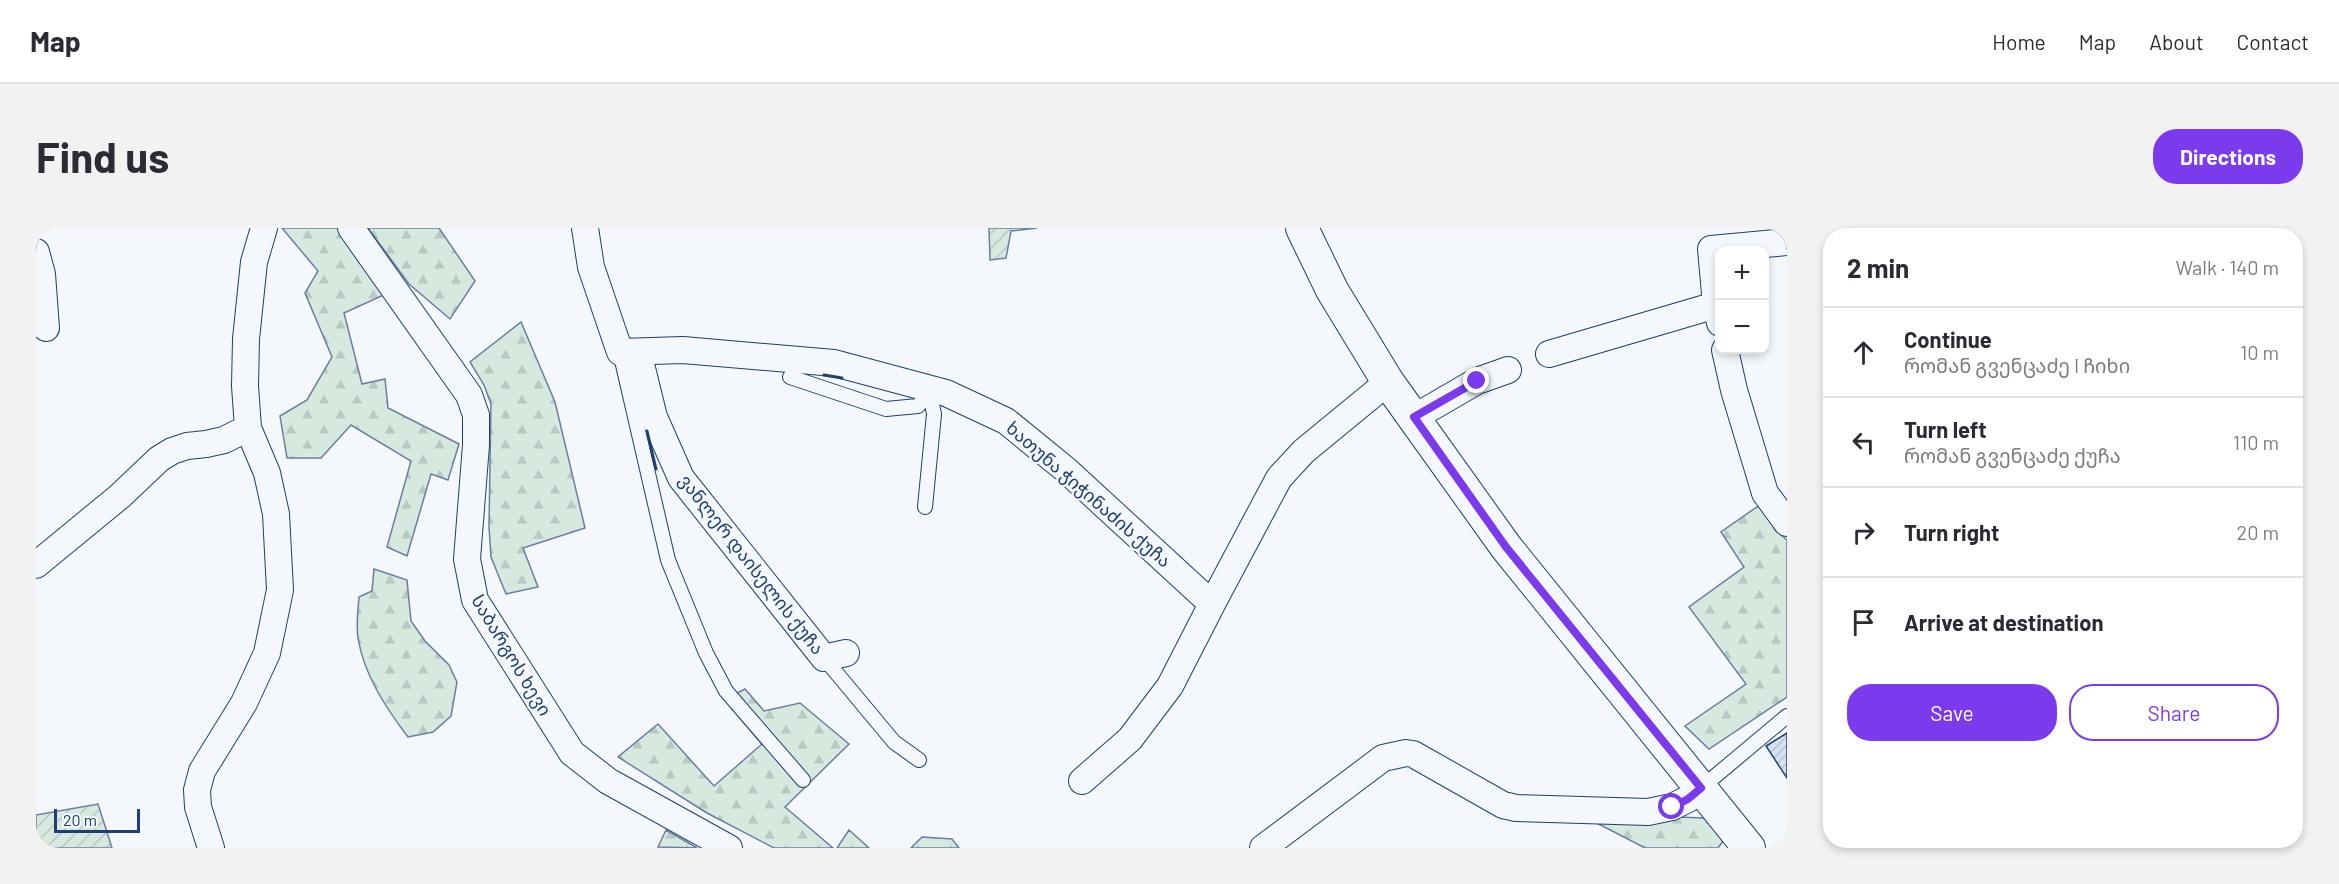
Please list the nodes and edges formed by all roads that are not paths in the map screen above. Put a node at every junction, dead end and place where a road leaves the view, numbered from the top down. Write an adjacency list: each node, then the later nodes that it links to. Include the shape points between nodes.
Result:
1 (264, 228): 18 (street, via 254,262 246,339)
2 (351, 228): 30 (street, საბარგოს ხევი, via 470,395 476,415 476,445 467,559 475,600 573,753 608,781)
3 (585, 228): 10 (street, ვანლერ დაისელის ქუჩა, via 591,267)
4 (1302, 228): 15 (street, via 1332,290)
5 (1787, 242): 7 (street, via 1711,249)
6 (36, 252): 9 (street, via 42,274)
7 (1716, 300)
8 (1715, 315): 11 (street)
9 (46, 328)
10 (629, 352): 16 (street, ხათუნა ჭიჭინაძის ქუჩა, via 683,350 834,363); 23 (street, ვანლერ დაისელის ქუჩა, via 681,478); 26 (lane, via 668,560 726,691)
11 (1549, 354)
12 (1726, 354): 20 (street, via 1765,493)
13 (1508, 370): 17 (street, via 1477,381)
14 (790, 377): 16 (lane, via 886,409 918,406)
15 (1388, 382): 17 (street); 22 (street, via 1304,451 1279,478)
16 (930, 393): 19 (lane, via 934,414); 22 (street, ხათუნა ჭიჭინაძის ქუჩა, via 946,393 1006,420)
17 (1414, 417): 28 (street, via 1506,547)
18 (248, 428): 21 (street, via 224,440 187,446 159,459); 29 (street, via 267,473 276,514 280,590 267,654 244,703 202,771 198,807)
19 (925, 507)
20 (1783, 510)
21 (36, 564)
22 (1212, 604): 27 (street, via 1170,686 1130,739)
23 (835, 656): 25 (lane, via 859,702 894,742)
24 (1787, 716): 28 (lane)
25 (919, 760)
26 (803, 780)
27 (1082, 781)
28 (1701, 788): 31 (street, via 1672,807 1648,812 1516,808 1503,805 1424,759 1406,753 1383,758); 32 (street)
29 (211, 848)
30 (729, 848)
31 (1263, 848)
32 (1749, 848)

